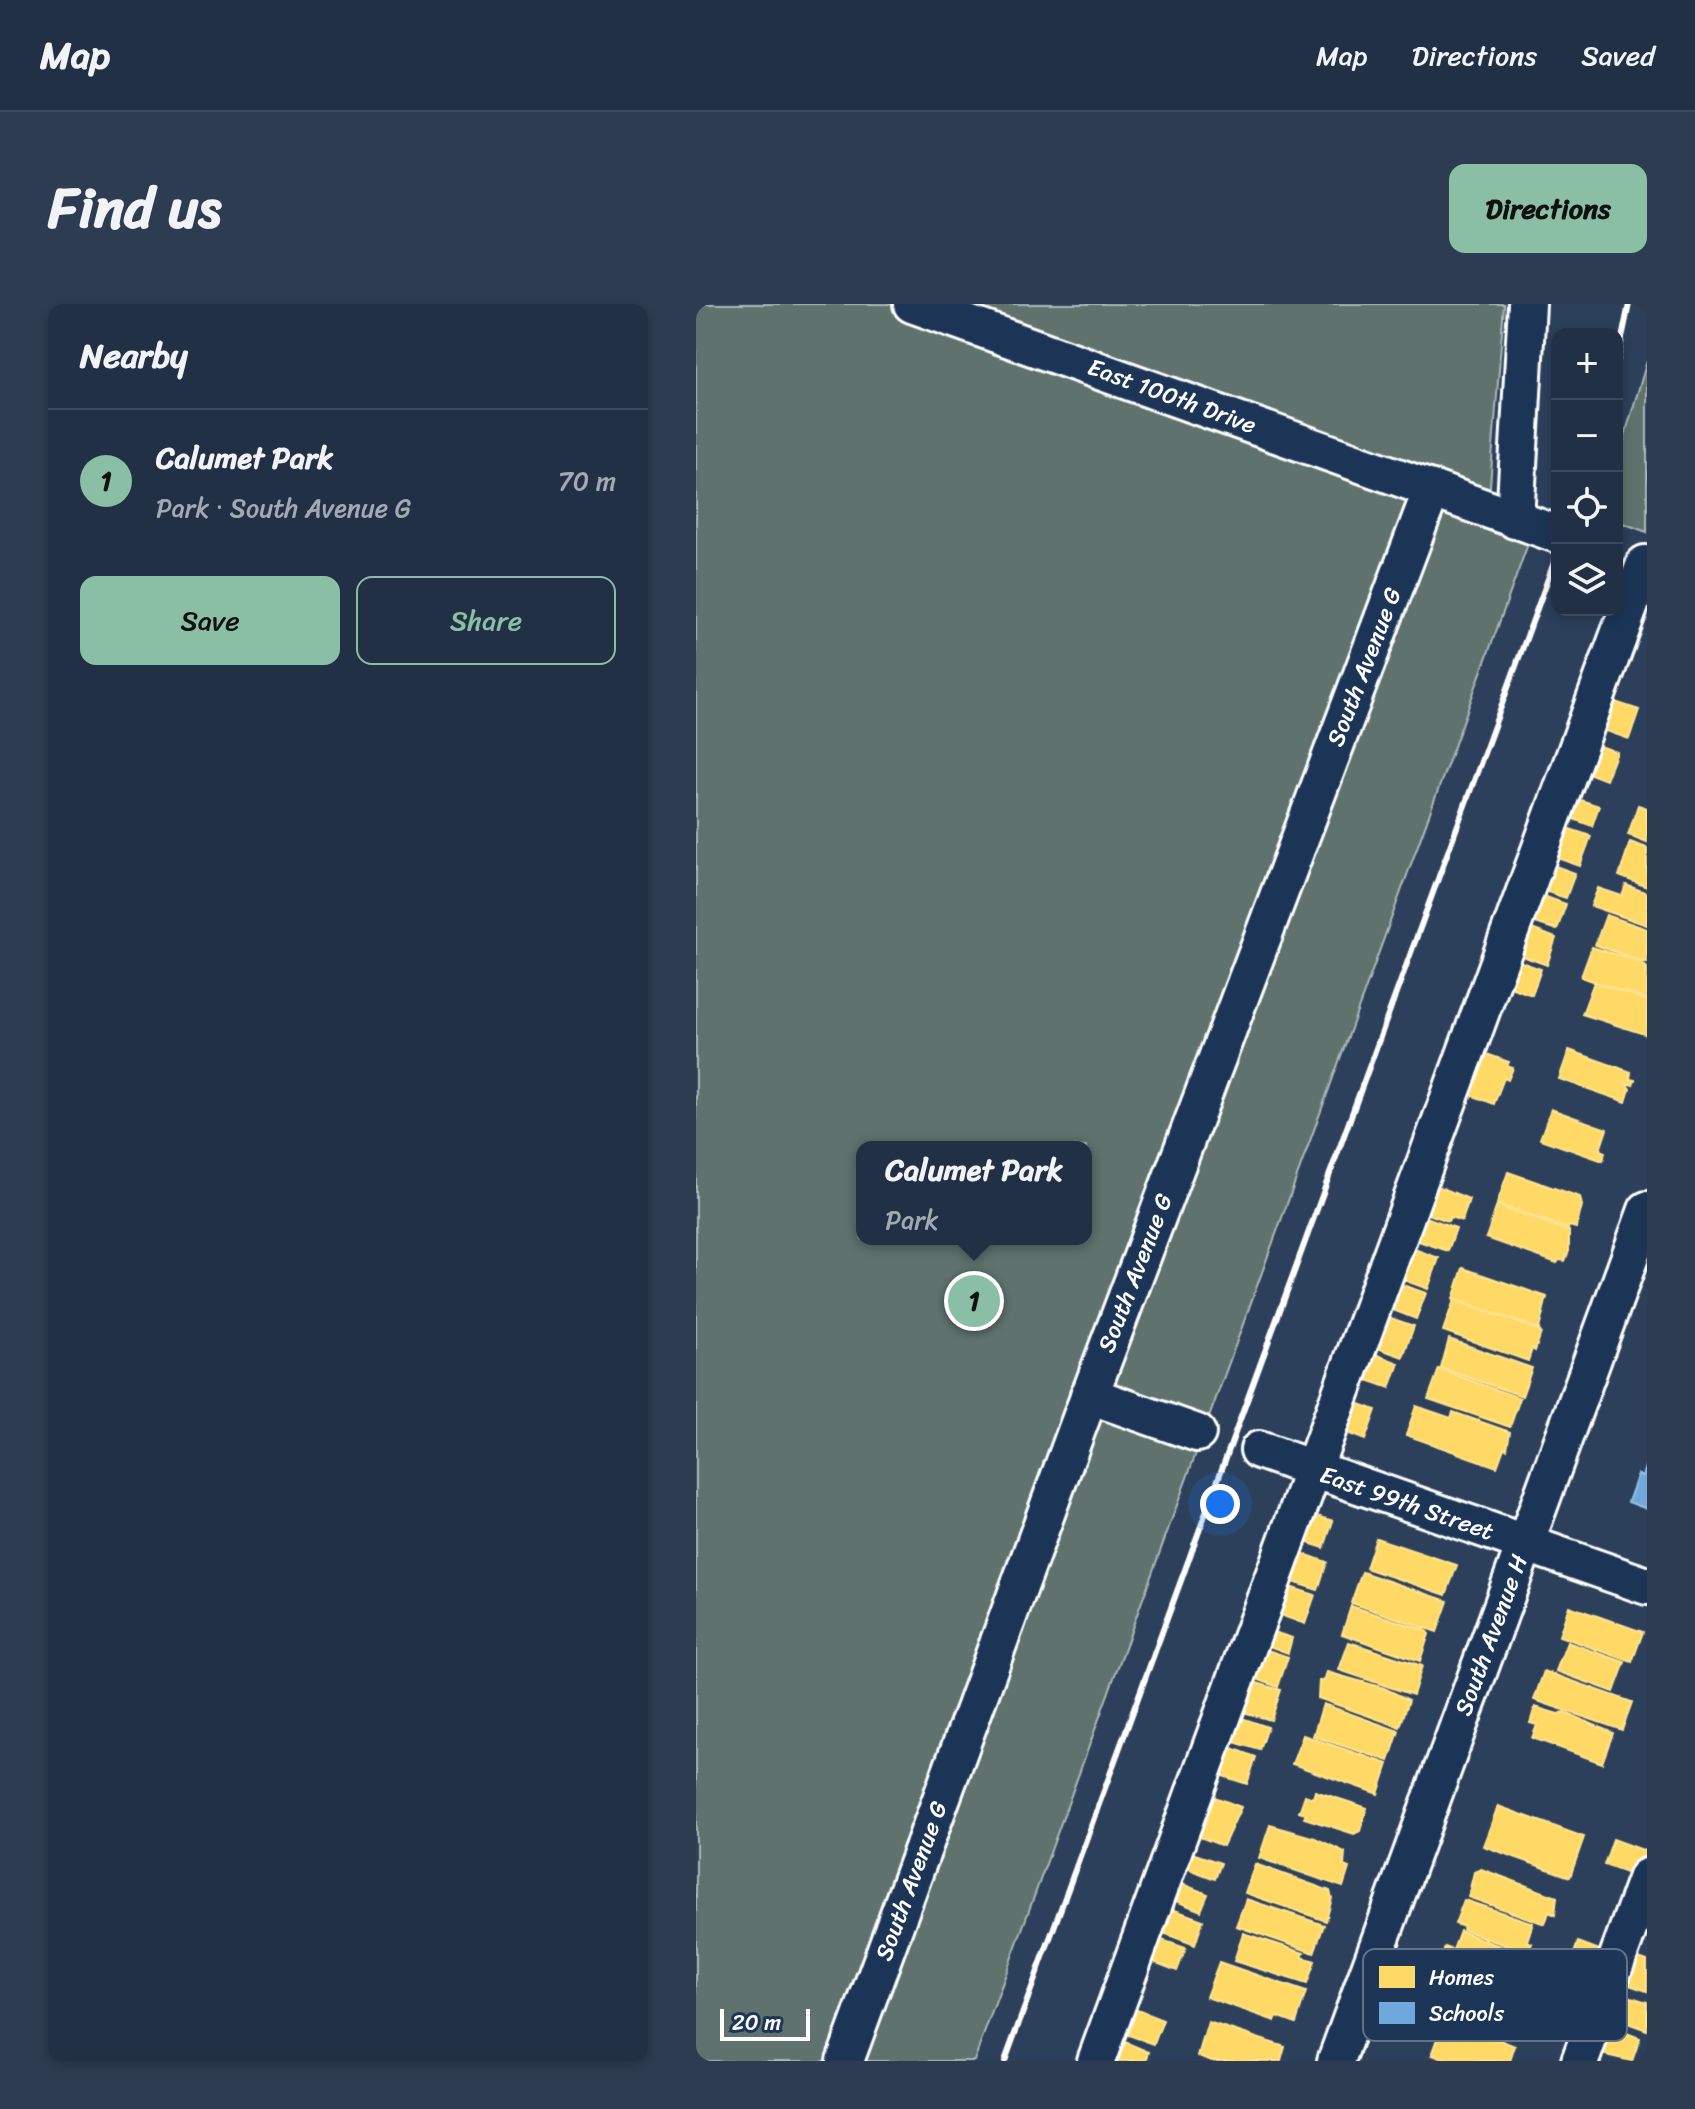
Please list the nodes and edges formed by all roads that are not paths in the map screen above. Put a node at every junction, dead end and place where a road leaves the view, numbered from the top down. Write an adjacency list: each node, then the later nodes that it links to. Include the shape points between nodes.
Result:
1 (912, 304): 3 (street, East 100th Drive)
2 (1527, 304): 4 (street)
3 (1432, 489): 4 (street, East 100th Drive); 8 (street, South Avenue G)
4 (1515, 520): 5 (street, East 100th Drive)
5 (1551, 532)
6 (1636, 561): 11 (street)
7 (1647, 1210): 12 (street, South Avenue H)
8 (1089, 1395): 9 (street); 19 (street, South Avenue G)
9 (1197, 1433)
10 (1259, 1450): 11 (street, East 99th Street)
11 (1311, 1469): 12 (street, East 99th Street); 20 (street)
12 (1525, 1544): 13 (street, East 99th Street); 15 (street, South Avenue H)
13 (1647, 1586)
14 (1647, 1877): 16 (street)
15 (1377, 1949)
16 (1621, 1949)
17 (1363, 1987): 21 (street, South Avenue H)
18 (1587, 2041): 22 (street)
19 (845, 2061)
20 (1096, 2061)
21 (1336, 2061)
22 (1580, 2061)

